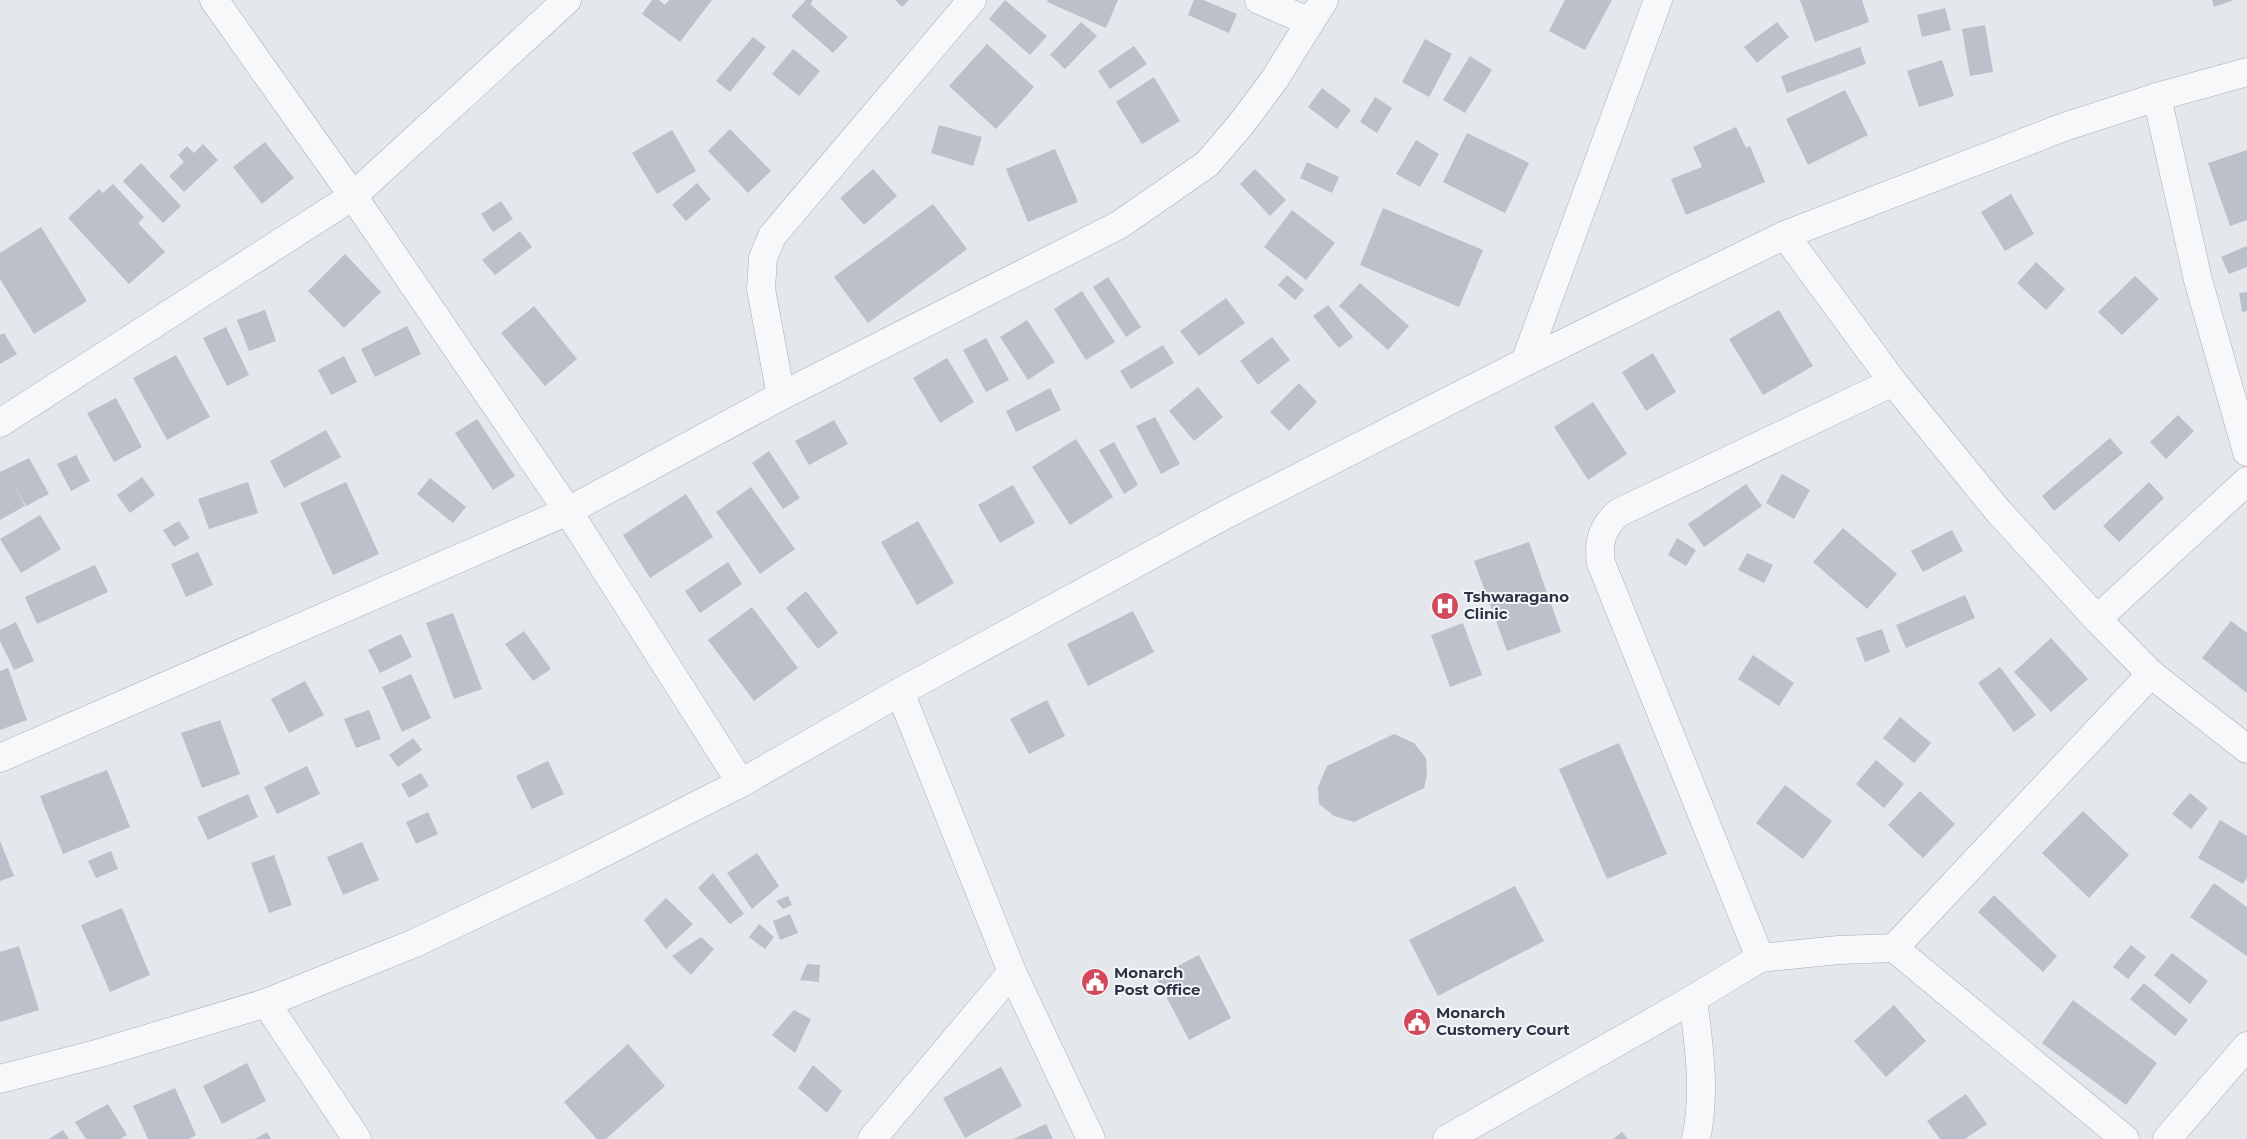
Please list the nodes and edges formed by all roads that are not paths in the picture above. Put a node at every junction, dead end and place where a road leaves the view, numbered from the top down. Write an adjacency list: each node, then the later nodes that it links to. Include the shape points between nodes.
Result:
1 (214, 0): 9 (street)
2 (567, 0): 9 (street)
3 (972, 0): 13 (street, via 772,236 763,258 761,289)
4 (1259, 0): 6 (street)
5 (1658, 0): 11 (street)
6 (1317, 11): 13 (street, via 1274,80 1207,164 1119,224)
7 (2247, 72): 8 (street)
8 (2157, 97): 10 (street, via 2064,127); 15 (street, via 2198,280)
9 (353, 196): 14 (street); 17 (street)
10 (1785, 235): 11 (street); 12 (street)
11 (1525, 362): 20 (street, via 1221,518)
12 (1892, 382): 18 (street, via 1999,512); 25 (street, via 1618,513 1602,534 1599,548 1601,564)
13 (781, 396): 17 (street)
14 (0, 423)
15 (2247, 452)
16 (2247, 480): 18 (street)
17 (568, 511): 22 (street); 23 (street)
18 (2097, 619): 19 (street)
19 (2151, 674): 21 (street); 24 (street)
20 (900, 692): 23 (street); 26 (street)
21 (2247, 749)
22 (0, 758)
23 (741, 783): 28 (street, via 579,866 416,943)
24 (1894, 948): 25 (street); 36 (street)
25 (1760, 958): 27 (street)
26 (1012, 972): 32 (street); 33 (street)
27 (1693, 999): 34 (street); 35 (street, via 1702,1113)
28 (266, 1003): 30 (street); 31 (street)
29 (2247, 1046): 37 (street)
30 (0, 1079)
31 (357, 1139)
32 (872, 1139)
33 (1091, 1139)
34 (1447, 1139)
35 (1696, 1139)
36 (2125, 1139)
37 (2167, 1139)

